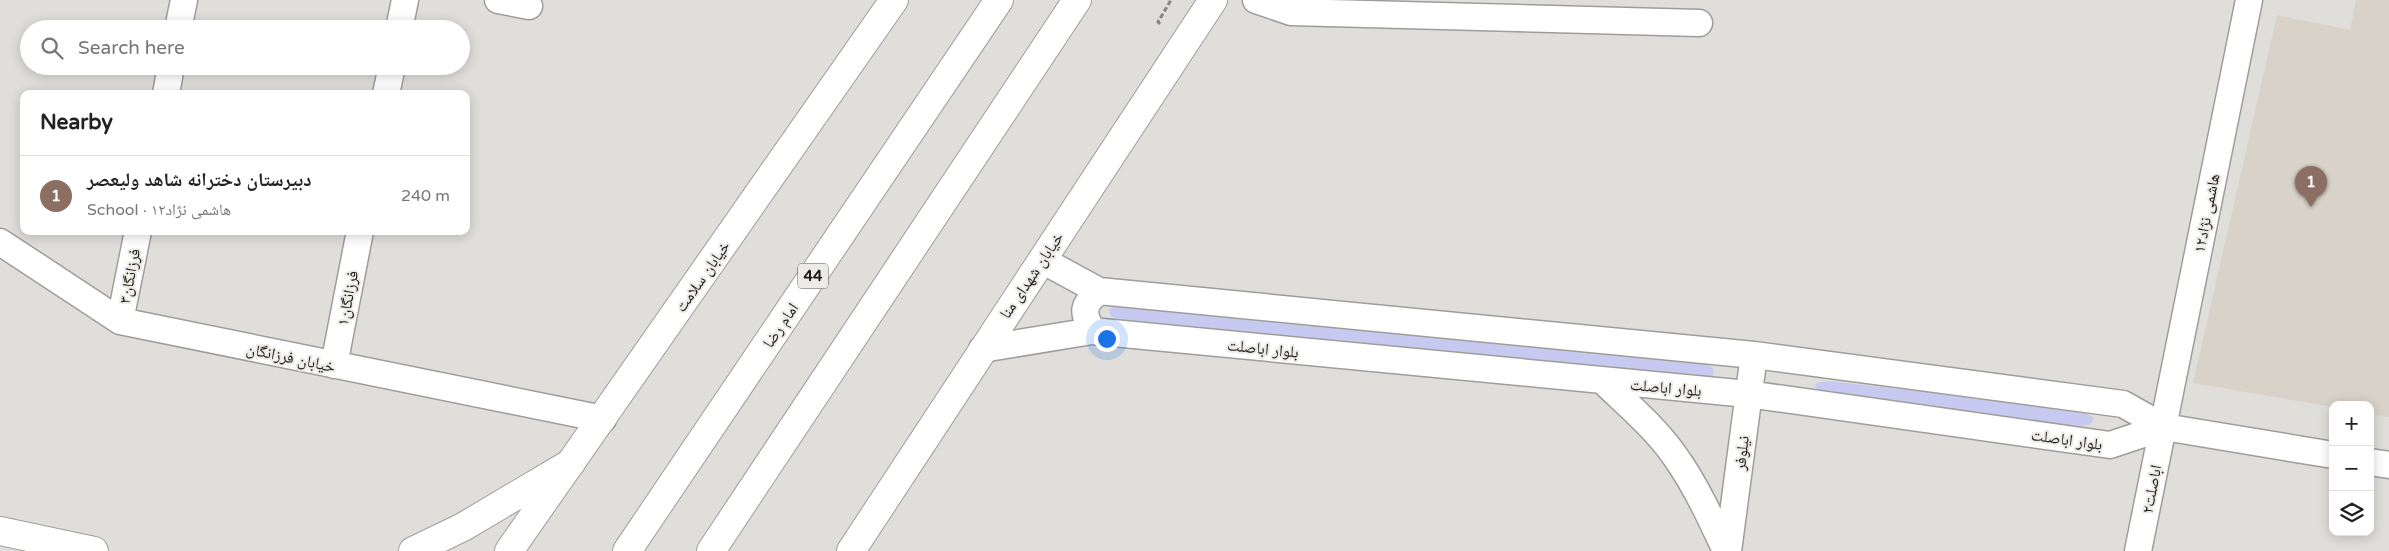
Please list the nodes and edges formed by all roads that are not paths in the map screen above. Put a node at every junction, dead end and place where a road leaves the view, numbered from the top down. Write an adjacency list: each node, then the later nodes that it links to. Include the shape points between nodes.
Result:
1 (184, 0): 11 (street)
2 (405, 0): 12 (street)
3 (498, 0): 10 (street)
4 (894, 0): 30 (main road, خیابان سلامت)
5 (999, 0): 40 (main road, امام رضا / 44)
6 (1077, 0): 41 (main road)
7 (1213, 0): 21 (main road, خیابان شهدای منا)
8 (1256, 0): 13 (street, via 1291,12)
9 (2249, 0): 31 (street, هاشمی نژاد۱۲)
10 (529, 6)
11 (180, 20)
12 (401, 20)
13 (1699, 23)
14 (169, 75): 16 (street)
15 (390, 75): 17 (street)
16 (167, 90)
17 (387, 90)
18 (137, 235): 23 (street, فرزانگان۳)
19 (359, 235): 27 (street, فرزانگان۱)
20 (0, 242): 23 (street, خیابان فرزانگان)
21 (1042, 260): 22 (street); 25 (main road, خیابان شهدای منا)
22 (1099, 291): 24 (street, via 1085,308 1085,318); 26 (street)
23 (120, 322): 27 (street, خیابان فرزانگان)
24 (1092, 331): 25 (street, بلوار اباصلت); 28 (street, بلوار اباصلت)
25 (982, 349): 42 (main road, خیابان شهدای منا)
26 (1754, 355): 29 (street, نیلوفر); 31 (street, via 2123,404)
27 (334, 366): 30 (street, خیابان فرزانگان)
28 (1603, 381): 29 (street, بلوار اباصلت); 43 (street, via 1651,428 1679,462)
29 (1748, 394): 31 (street, بلوار اباصلت, via 2110,445); 43 (street, نیلوفر)
30 (603, 420): 33 (main road, خیابان سلامت)
31 (2164, 427): 32 (street); 44 (street, اباصلت۲)
32 (2329, 454)
33 (571, 463): 38 (main road, via 463,528); 39 (main road, خیابان سلامت)
34 (2374, 463): 35 (street)
35 (2389, 465)
36 (0, 531): 37 (main road)
37 (94, 551)
38 (413, 551)
39 (509, 551)
40 (628, 551)
41 (711, 551)
42 (851, 551)
43 (1727, 551)
44 (2138, 551)

